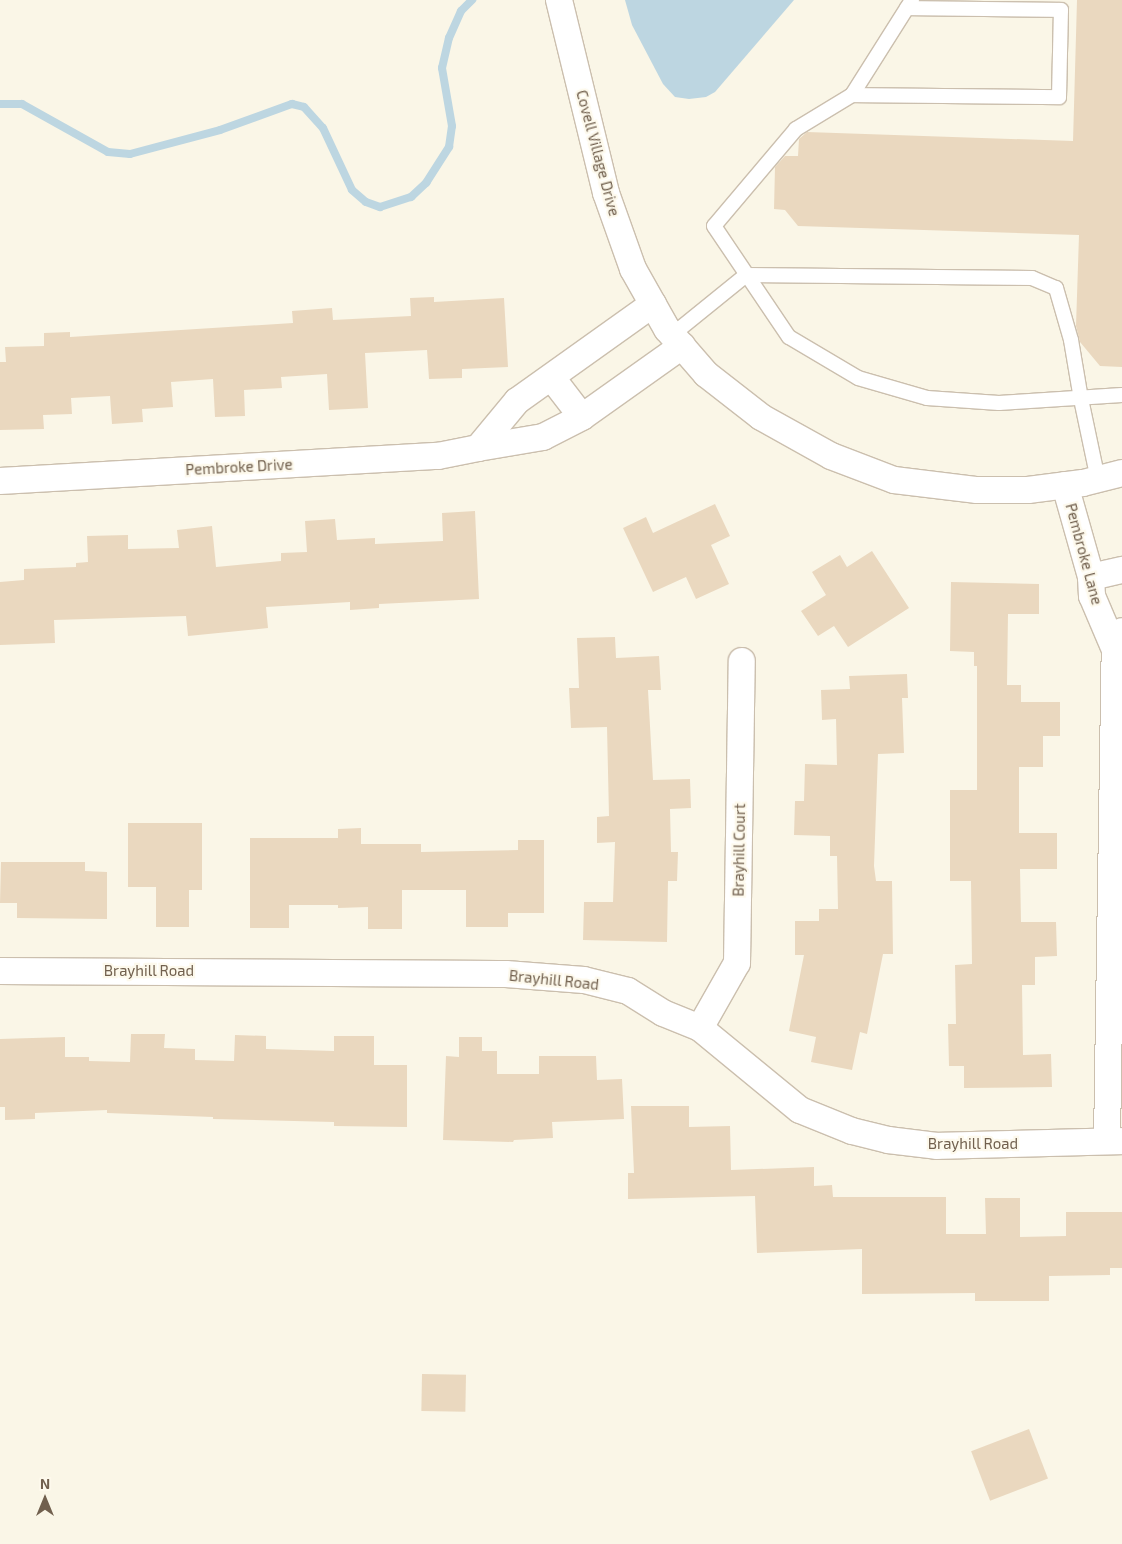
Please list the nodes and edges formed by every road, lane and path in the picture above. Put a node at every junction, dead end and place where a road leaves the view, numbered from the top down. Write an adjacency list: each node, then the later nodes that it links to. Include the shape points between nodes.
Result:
1 (559, 0): 5 (street, Covell Village Drive, via 606,193 633,268)
2 (910, 4): 3 (lane); 3 (lane, via 1061,10 1059,97)
3 (852, 95): 4 (lane, via 796,129 714,226)
4 (746, 275): 6 (lane); 9 (lane, via 789,337 858,378 927,398 999,403); 9 (lane, via 1032,278 1056,288 1072,340)
5 (653, 304): 6 (street, Covell Village Drive); 7 (street)
6 (677, 341): 10 (street, Pembroke Drive); 14 (street, Covell Village Drive, via 706,374 761,417 830,456 894,480 976,490 1028,490)
7 (552, 378): 10 (street); 11 (street, via 517,401)
8 (1122, 395): 9 (lane)
9 (1081, 399): 13 (lane)
10 (582, 417): 11 (street, Pembroke Drive, via 543,437)
11 (478, 448): 12 (street, Pembroke Drive, via 438,456)
12 (0, 481)
13 (1114, 481): 14 (street, Covell Village Drive)
14 (1065, 485): 16 (street, Pembroke Lane)
15 (1122, 570): 16 (street)
16 (1091, 577): 17 (street, Pembroke Lane, via 1092,596)
17 (1118, 641): 21 (street, Pembroke Lane)
18 (742, 661): 20 (street, Brayhill Court, via 737,963)
19 (0, 971): 20 (street, Brayhill Road, via 506,974 584,980 628,991 663,1013)
20 (700, 1028): 21 (street, Brayhill Road, via 800,1110 852,1131 888,1140 937,1146)
21 (1114, 1141)

